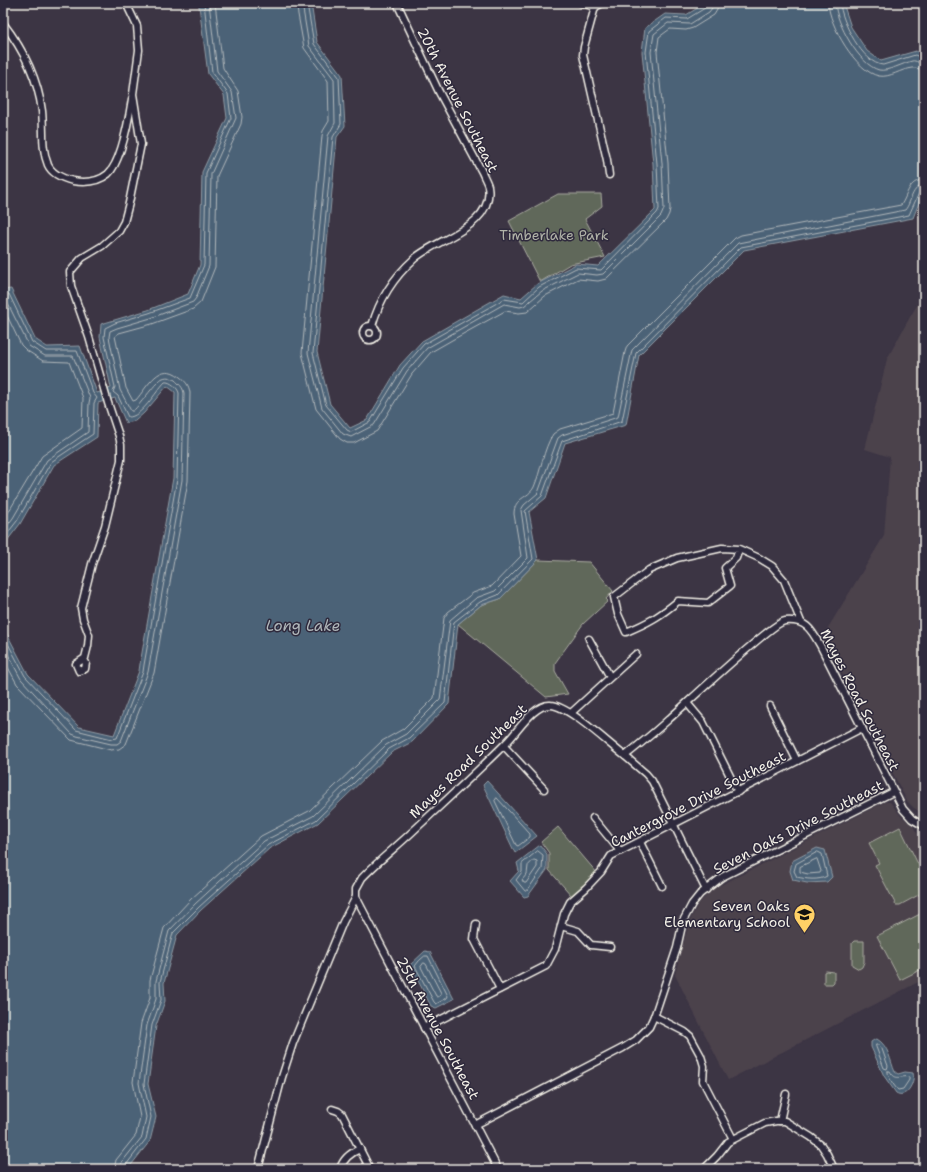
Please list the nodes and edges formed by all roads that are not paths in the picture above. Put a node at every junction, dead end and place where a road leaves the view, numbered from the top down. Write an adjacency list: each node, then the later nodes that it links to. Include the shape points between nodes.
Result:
1 (126, 3): 7 (street, via 137,26 138,50)
2 (397, 3): 9 (street, 20th Avenue Southeast, via 437,87 482,172 488,193 486,207 477,219 425,250 400,273 382,299)
3 (581, 3): 5 (street)
4 (603, 3): 5 (street)
5 (595, 8): 8 (street, via 583,55)
6 (3, 24): 7 (street, via 16,41 33,76 42,112 42,145 49,167 68,180 84,182 97,180 108,174 114,166 128,125)
7 (133, 94): 14 (street, via 141,144 124,222 119,231 102,246 82,258 70,272 71,286 120,441 122,460 81,608 89,635)
8 (609, 175)
9 (372, 326)
10 (739, 549): 10 (street, via 722,548 677,558 649,570 614,597 626,632 651,621 678,601 708,603 730,586 725,568 736,558); 11 (street, via 772,566 784,580)
11 (801, 622): 16 (street, Mayes Road Southeast, via 784,621 778,624); 19 (street, Mayes Road Southeast, via 809,627 815,636)
12 (589, 639): 15 (street)
13 (636, 654): 15 (street)
14 (84, 660)
15 (610, 678): 18 (street)
16 (687, 703): 21 (street, Mayes Road Southeast); 24 (street, via 703,722)
17 (770, 706): 22 (street)
18 (571, 713): 20 (street, Mayes Road Southeast, via 559,706 541,706 529,716); 21 (street, Mayes Road Southeast)
19 (862, 728): 22 (street, Cantergrove Drive Southeast); 25 (street, Mayes Road Southeast)
20 (504, 746): 23 (street); 33 (street, Mayes Road Southeast, via 362,878 356,889)
21 (625, 756): 27 (street, via 652,781)
22 (798, 762): 24 (street, Cantergrove Drive Southeast)
23 (544, 789)
24 (738, 792): 27 (street, Cantergrove Drive Southeast)
25 (894, 792): 28 (street, Mayes Road Southeast, via 903,809 912,819); 32 (street, Seven Oaks Drive Southeast, via 722,877)
26 (593, 818): 30 (street)
27 (674, 824): 29 (street, Cantergrove Drive Southeast); 32 (street)
28 (924, 826)
29 (640, 842): 30 (street, Cantergrove Drive Southeast); 31 (street)
30 (620, 851): 35 (street, Cantergrove Drive Southeast, via 611,856 601,872 570,902)
31 (662, 886)
32 (706, 890): 38 (street, Seven Oaks Drive Southeast, via 692,904 683,921 677,948)
33 (356, 897): 39 (street, 25th Avenue Southeast); 46 (street, Mayes Road Southeast, via 293,1042)
34 (476, 924): 37 (street, via 474,940)
35 (561, 926): 36 (street, via 578,931 591,945); 37 (street, Cantergrove Drive Southeast, via 546,966)
36 (610, 947)
37 (500, 989): 39 (street, Cantergrove Drive Southeast)
38 (654, 1016): 43 (street, Seven Oaks Drive Southeast, via 649,1028 624,1048); 44 (street, via 690,1036 701,1056 704,1082)
39 (424, 1028): 43 (street, 25th Avenue Southeast)
40 (786, 1094): 42 (street)
41 (332, 1109): 45 (street, via 342,1114)
42 (780, 1121): 44 (street, via 765,1123); 51 (street, via 785,1121 821,1145)
43 (475, 1125): 49 (street, 25th Avenue Southeast)
44 (733, 1139): 50 (street)
45 (360, 1148): 47 (street, via 344,1160); 48 (street)
46 (258, 1169)
47 (340, 1169)
48 (370, 1169)
49 (498, 1169)
50 (704, 1169)
51 (834, 1169)

